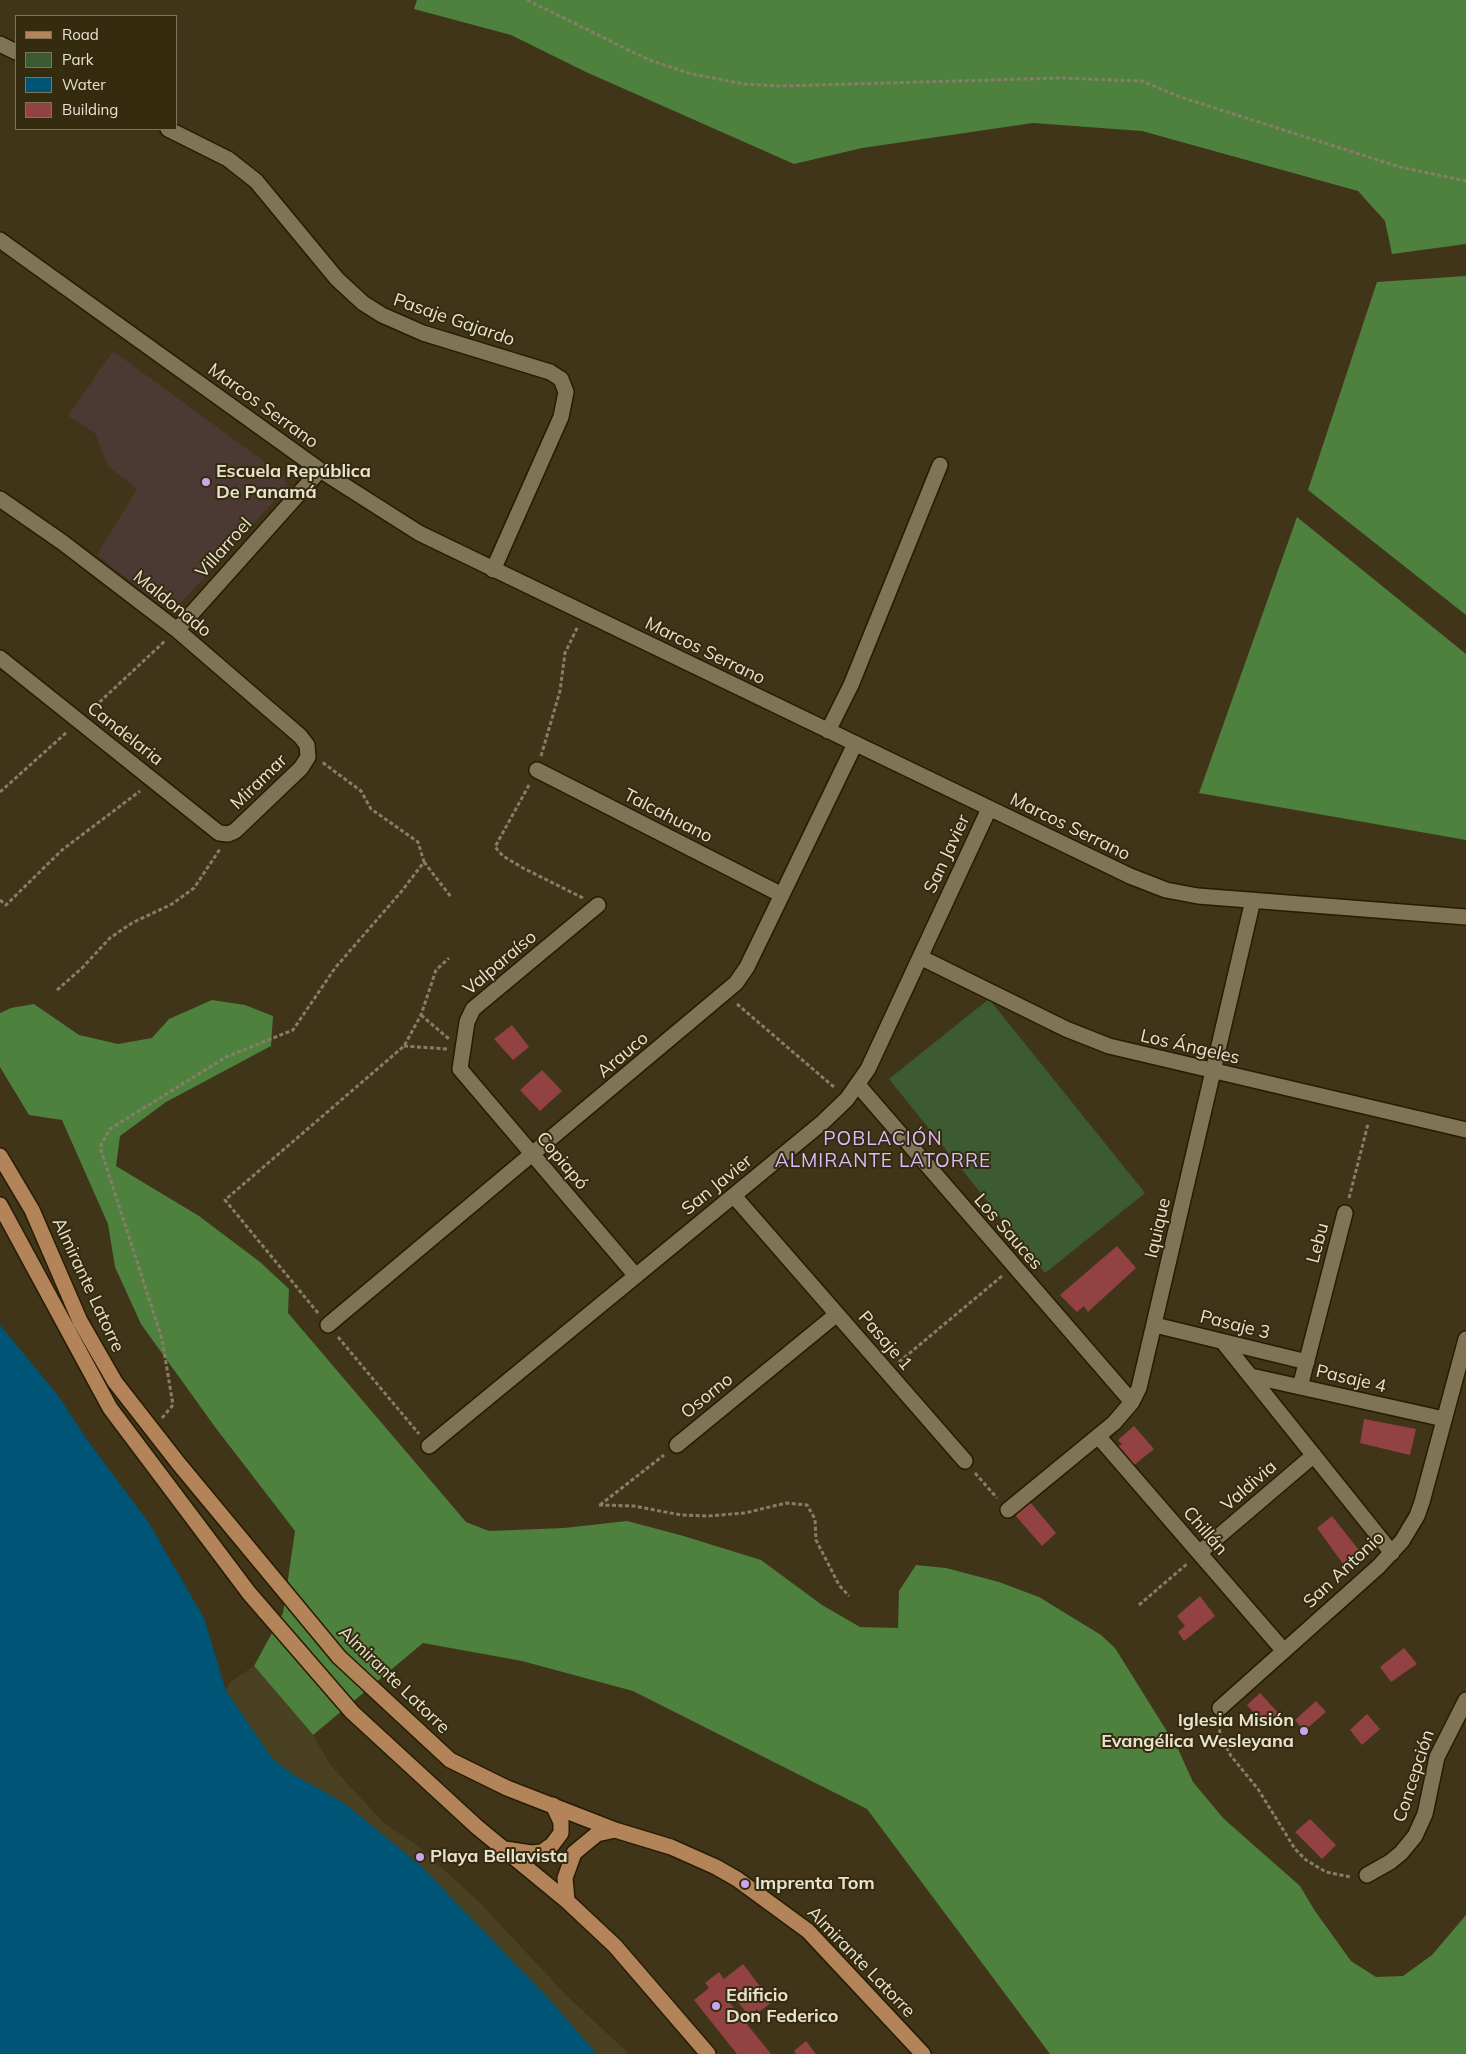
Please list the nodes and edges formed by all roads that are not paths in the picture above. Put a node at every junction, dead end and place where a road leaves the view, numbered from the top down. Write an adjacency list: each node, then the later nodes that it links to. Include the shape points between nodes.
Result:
1 (0, 44): 2 (street)
2 (15, 52)
3 (170, 130): 8 (street, Pasaje Gajardo, via 228,159 256,181 336,279 363,303 423,333 550,372 561,379 566,392 561,417)
4 (0, 240): 6 (street, Marcos Serrano)
5 (940, 465): 11 (street, via 851,685)
6 (320, 470): 8 (street, Marcos Serrano, via 419,533); 9 (street, Villarroel)
7 (0, 499): 9 (street, Maldonado)
8 (493, 570): 11 (street, Marcos Serrano)
9 (177, 630): 13 (street, Maldonado, via 300,736)
10 (0, 658): 16 (street, Candelaria, via 214,830)
11 (828, 731): 12 (street, Marcos Serrano)
12 (855, 744): 15 (street, Marcos Serrano); 17 (street, Arauco)
13 (308, 751): 16 (street, Miramar, via 302,768)
14 (537, 770): 17 (street, Talcahuano)
15 (989, 809): 18 (street, Marcos Serrano, via 1147,884 1182,894); 21 (street, San Javier)
16 (228, 834)
17 (782, 895): 26 (street, Arauco, via 747,966 725,994)
18 (1253, 900): 20 (street, Marcos Serrano); 23 (street, Iquique)
19 (598, 905): 22 (street, Valparaíso, via 474,1010 466,1022)
20 (1466, 917)
21 (920, 957): 23 (street, Los Ángeles, via 1094,1042); 24 (street, San Javier)
22 (460, 1069): 26 (street, Copiapó)
23 (1214, 1072): 25 (street, Los Ángeles); 34 (street, Iquique)
24 (858, 1085): 28 (street, San Javier, via 823,1122); 40 (street, Los Sauces)
25 (1466, 1130)
26 (533, 1155): 31 (street, Copiapó); 33 (street, Arauco)
27 (0, 1156): 53 (main road, Almirante Latorre, via 32,1210 80,1321 115,1382 339,1657 450,1760 480,1777)
28 (734, 1196): 31 (street, San Javier); 32 (street, Pasaje 1)
29 (0, 1205): 55 (main road, Almirante Latorre, via 110,1408 249,1593 352,1712)
30 (1345, 1213): 37 (street, Lebu)
31 (636, 1276): 44 (street, San Javier)
32 (837, 1314): 43 (street, Osorno); 46 (street, Pasaje 1)
33 (328, 1325)
34 (1155, 1325): 36 (street, Pasaje 3); 40 (street, Iquique, via 1144,1374)
35 (1466, 1339): 41 (street, San Antonio)
36 (1223, 1342): 37 (street, Pasaje 3); 38 (street)
37 (1306, 1362): 39 (street, Lebu)
38 (1250, 1376): 39 (street, Pasaje 4); 45 (street)
39 (1300, 1387): 41 (street, Pasaje 4)
40 (1132, 1402): 42 (street, Iquique)
41 (1444, 1419): 49 (street, San Antonio, via 1417,1516)
42 (1098, 1436): 47 (street, Iquique); 48 (street, Chillán)
43 (677, 1444)
44 (429, 1446)
45 (1314, 1455): 48 (street, Valdivia); 49 (street)
46 (965, 1461)
47 (1008, 1510)
48 (1199, 1553): 50 (street, Chillán)
49 (1392, 1553): 50 (street, San Antonio)
50 (1284, 1651): 52 (street, San Antonio)
51 (1466, 1700): 56 (street, Concepción, via 1437,1757 1424,1814 1415,1836 1390,1862)
52 (1220, 1708)
53 (553, 1805): 54 (main road, Almirante Latorre); 55 (main road, via 562,1833 552,1845 542,1852 531,1853)
54 (615, 1830): 57 (main road, via 597,1834 574,1853 565,1878); 59 (main road, Almirante Latorre, via 664,1844 716,1867 784,1912 808,1931)
55 (504, 1849): 57 (main road, Almirante Latorre)
56 (1367, 1875)
57 (567, 1900): 58 (main road, Almirante Latorre, via 615,1946)
58 (708, 2054)
59 (923, 2054)

